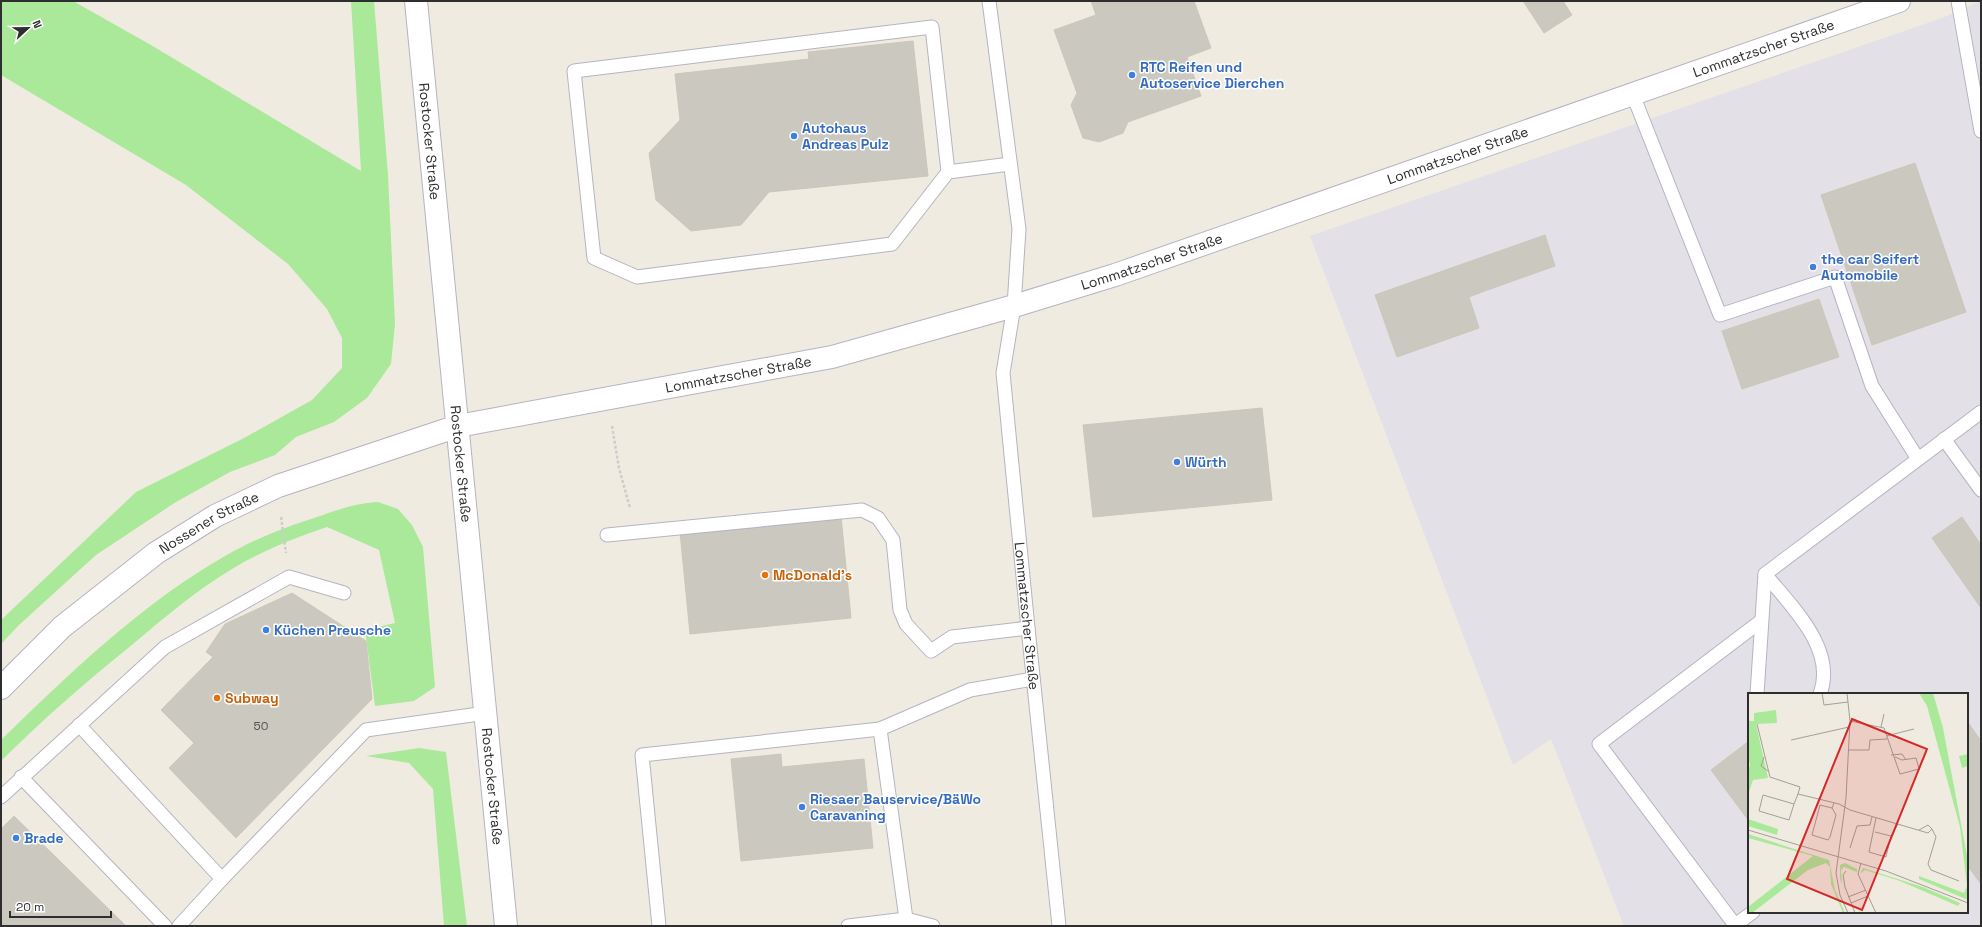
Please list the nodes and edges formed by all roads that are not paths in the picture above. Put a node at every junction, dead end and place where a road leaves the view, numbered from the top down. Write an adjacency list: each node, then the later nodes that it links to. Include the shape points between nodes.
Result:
1 (416, 1): 11 (street, Rostocker Straße)
2 (989, 1): 7 (lane)
3 (1958, 1): 6 (lane)
4 (1885, 3): 5 (street, Lommatzscher Straße)
5 (1633, 95): 9 (street, Lommatzscher Straße, via 1116,275); 13 (lane, via 1720,315 1835,277 1872,386)
6 (1981, 131)
7 (1010, 164): 8 (lane); 9 (lane, via 1019,229)
8 (948, 172): 8 (lane, via 892,244 637,277 594,258 574,71 932,27)
9 (1014, 306): 11 (street, Lommatzscher Straße, via 832,357); 19 (lane, Lommatzscher Straße, via 1003,373)
10 (1981, 412): 12 (lane)
11 (458, 426): 21 (street, Nossener Straße, via 278,486 215,516 156,553 62,627); 24 (street, Rostocker Straße)
12 (1944, 439): 13 (lane); 14 (lane)
13 (1918, 459): 16 (lane)
14 (1981, 490)
15 (608, 535): 19 (lane, via 862,510 878,518 892,540 900,610 906,624 931,651 952,637)
16 (1765, 574): 18 (lane); 23 (lane, via 1806,625 1821,654 1824,684)
17 (344, 593): 25 (lane, via 289,577 165,647)
18 (1761, 621): 22 (lane); 30 (lane, via 1599,744 1736,925)
19 (1028, 628): 20 (lane, Lommatzscher Straße)
20 (1033, 679): 26 (lane, via 970,690); 38 (lane, Lommatzscher Straße)
21 (1, 688)
22 (1757, 693)
23 (1820, 693)
24 (486, 713): 29 (lane, via 366,730); 34 (street, Rostocker Straße)
25 (79, 725): 27 (lane); 29 (lane)
26 (880, 729): 31 (lane); 35 (lane, via 642,755)
27 (21, 777): 28 (lane); 32 (lane)
28 (1, 796)
29 (222, 879): 33 (lane)
30 (1752, 913)
31 (906, 919): 36 (lane); 37 (lane)
32 (165, 926)
33 (179, 926)
34 (506, 926)
35 (659, 926)
36 (848, 926)
37 (933, 926)
38 (1059, 926)

